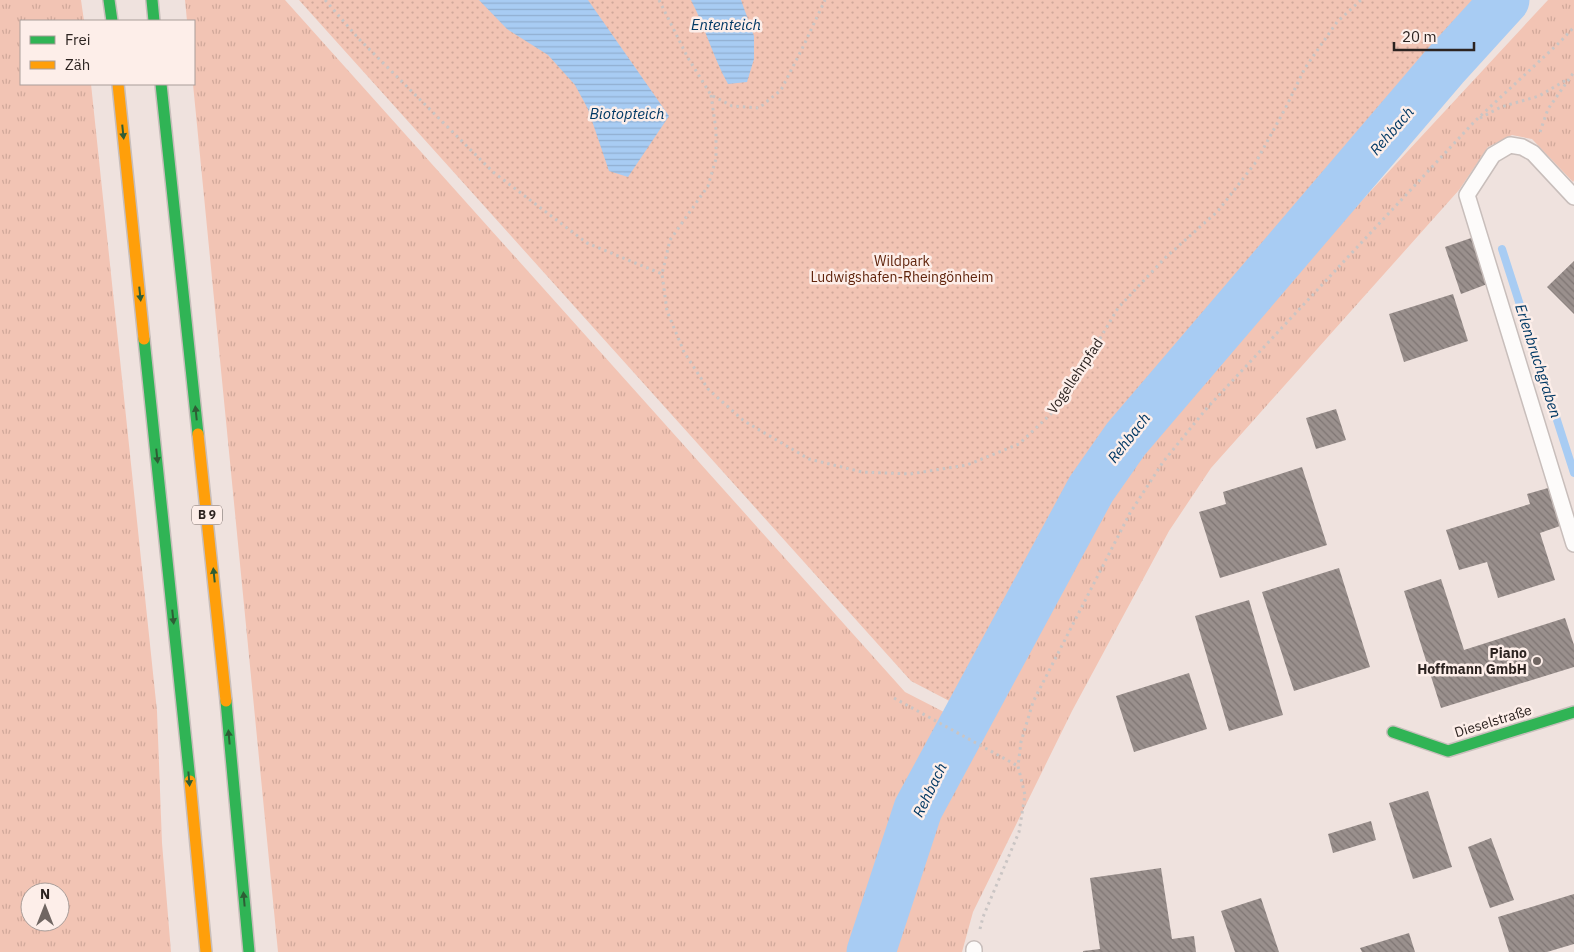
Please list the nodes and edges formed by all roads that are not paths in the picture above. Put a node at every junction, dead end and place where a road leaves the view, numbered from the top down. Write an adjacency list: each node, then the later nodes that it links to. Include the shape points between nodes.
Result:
1 (109, 0): 3 (main road)
2 (152, 0): 4 (main road)
3 (112, 20)
4 (154, 20)
5 (118, 85): 11 (main road, one-way to 11)
6 (161, 85): 12 (main road, B 9, one-way to 6, via 220,638)
7 (1572, 195): 8 (lane, via 1533,154 1522,147 1510,145 1494,155 1467,195)
8 (1574, 544)
9 (1574, 712): 10 (main road, Dieselstraße, via 1448,751)
10 (1393, 732)
11 (206, 952)
12 (249, 952)

